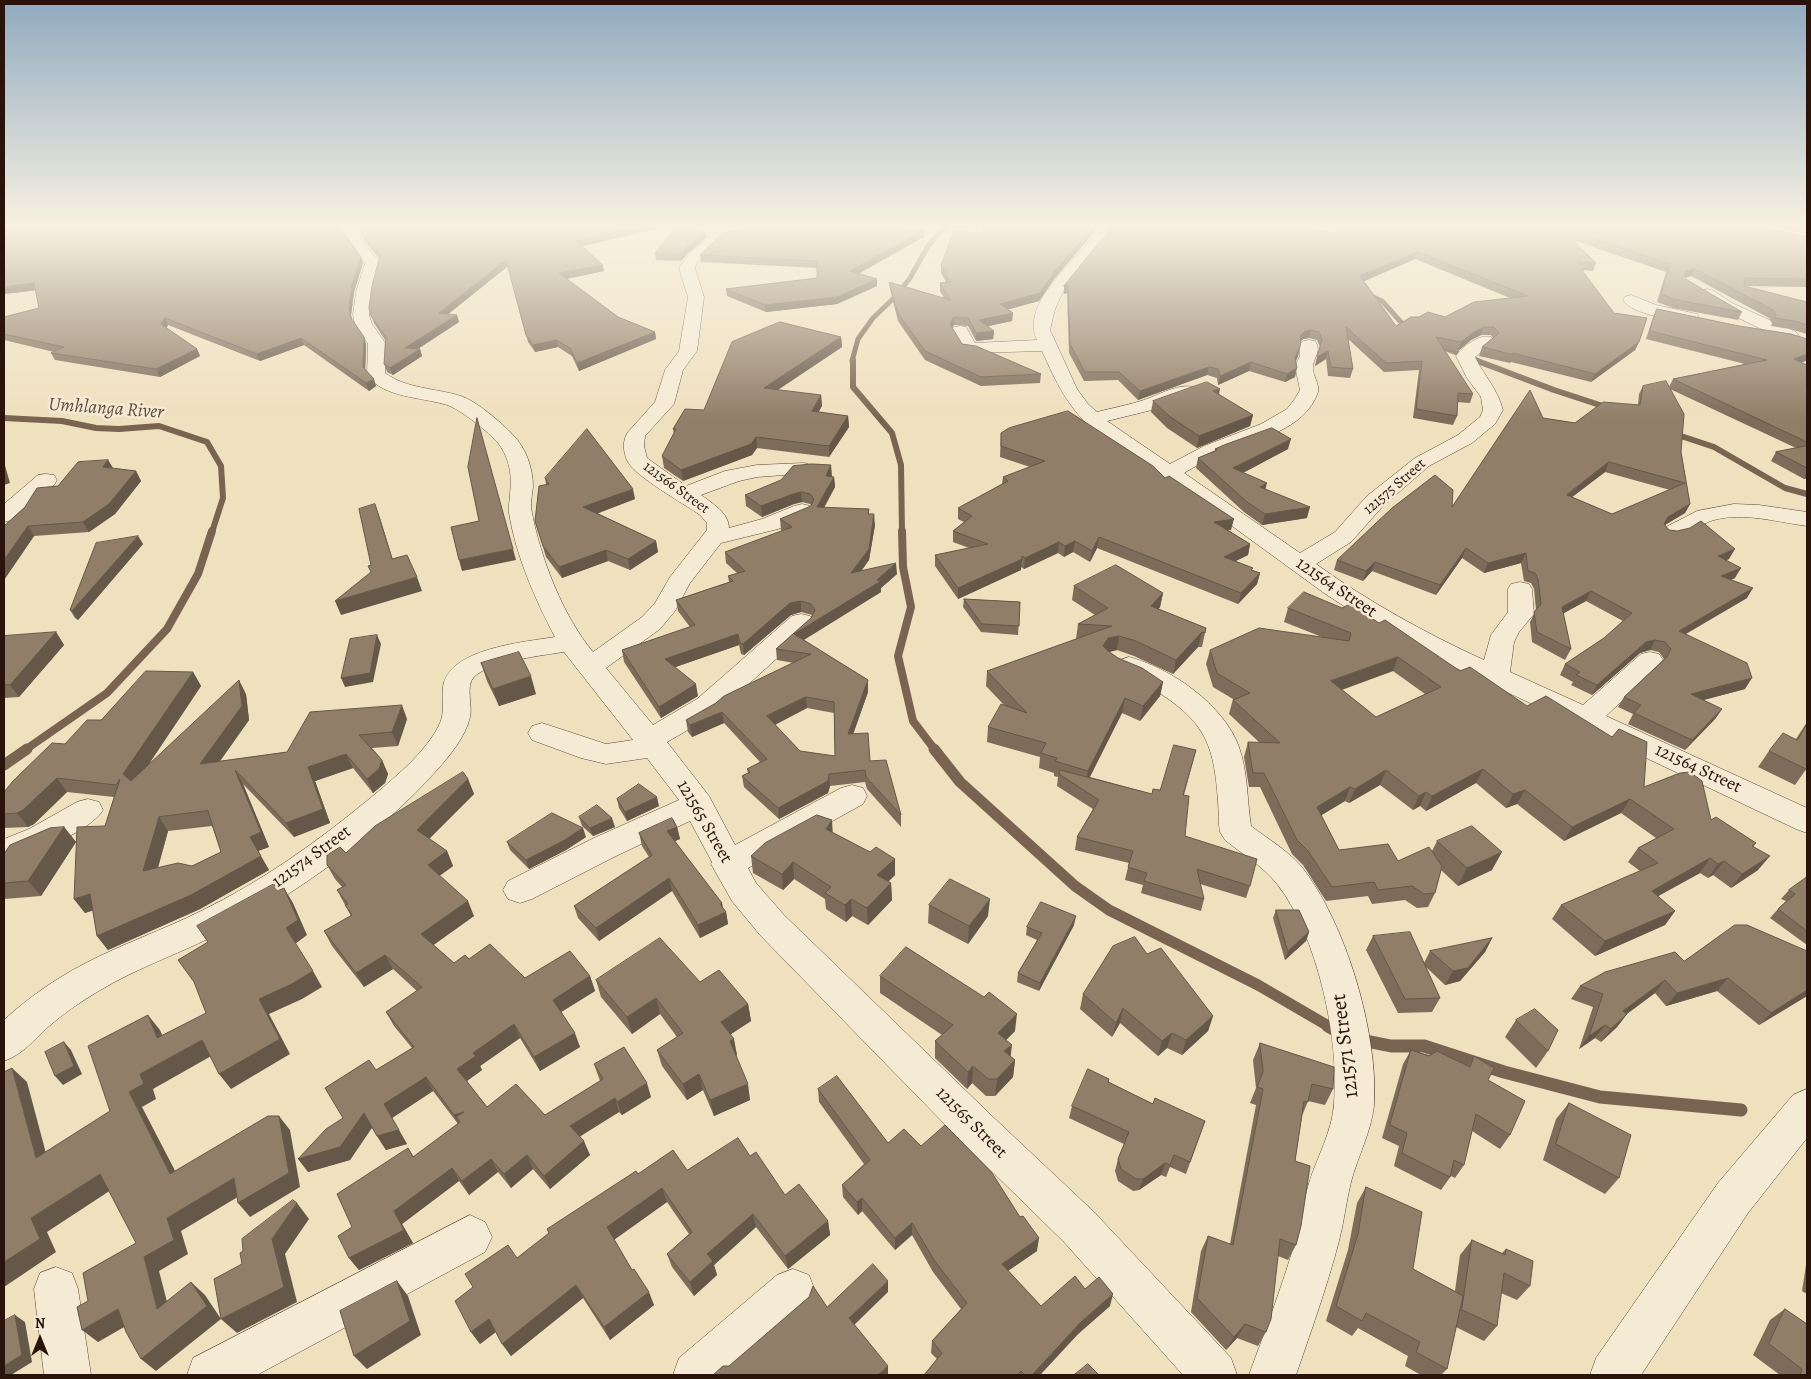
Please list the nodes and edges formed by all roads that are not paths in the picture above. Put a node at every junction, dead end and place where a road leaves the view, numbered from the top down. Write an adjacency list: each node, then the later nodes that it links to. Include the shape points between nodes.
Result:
1 (363, 290): 26 (street, 121565 Street, via 362,322 377,343 376,375 399,388 456,401 506,439 520,463 520,511 531,554 550,601)
2 (694, 290): 17 (street, 121566 Street, via 696,297 688,351 674,370 664,404 635,436 634,446 637,460)
3 (1058, 290): 10 (street, 121564 Street, via 1042,320 1041,330)
4 (1701, 290): 7 (street, via 1726,306 1798,338)
5 (1631, 300): 6 (street, via 1650,309)
6 (1705, 321)
7 (1735, 328)
8 (960, 331): 10 (street, via 968,347 972,348)
9 (1485, 341): 23 (street, 121575 Street, via 1465,356 1490,396 1492,410 1488,420 1466,439 1422,462 1375,501 1343,537)
10 (1047, 345): 13 (street, 121564 Street, via 1068,389)
11 (1309, 345): 15 (street, via 1304,366 1309,390 1300,408 1284,421 1210,450)
12 (1200, 386): 13 (street, via 1149,405)
13 (1093, 419): 15 (street, 121564 Street)
14 (804, 469): 17 (street, via 768,462)
15 (1170, 473): 23 (street, 121564 Street)
16 (46, 480): 19 (street)
17 (684, 494): 22 (street, 121566 Street, via 708,510 718,522)
18 (802, 511): 22 (street, via 764,527)
19 (4, 515)
20 (1807, 519): 21 (street, via 1734,511 1709,514)
21 (1672, 533)
22 (714, 537): 26 (street, 121566 Street, via 651,623)
23 (1300, 564): 29 (street, 121564 Street, via 1391,624)
24 (1520, 589): 29 (street, via 1521,614 1511,623 1498,645)
25 (801, 622): 32 (street, via 707,706)
26 (580, 654): 32 (street, 121565 Street); 40 (street, 121574 Street, via 502,656 465,669 456,684 454,722 443,742 406,784 369,816 251,901 96,975 60,996 35,1014)
27 (1116, 660): 49 (street, 121571 Street, via 1152,676 1198,708 1216,729 1229,767 1236,832 1282,868 1297,885 1328,948 1344,1001 1355,1083 1354,1106 1332,1176 1302,1296)
28 (1650, 660): 30 (street)
29 (1496, 675): 30 (street, 121564 Street)
30 (1586, 717): 36 (street, 121564 Street)
31 (542, 732): 32 (street, via 606,754)
32 (652, 743): 34 (street, 121565 Street)
33 (852, 796): 38 (street)
34 (698, 804): 38 (street, 121565 Street); 39 (street)
35 (88, 810): 37 (street, via 40,837)
36 (1807, 821)
37 (4, 852)
38 (728, 864): 48 (street, 121565 Street, via 744,892 772,925 1079,1226)
39 (520, 890)
40 (4, 1044)
41 (1807, 1108): 50 (street, via 1733,1198)
42 (470, 1237): 46 (street)
43 (56, 1289): 45 (street)
44 (793, 1292): 47 (street)
45 (68, 1375)
46 (210, 1375)
47 (696, 1375)
48 (1214, 1375)
49 (1273, 1375)
50 (1613, 1375)

